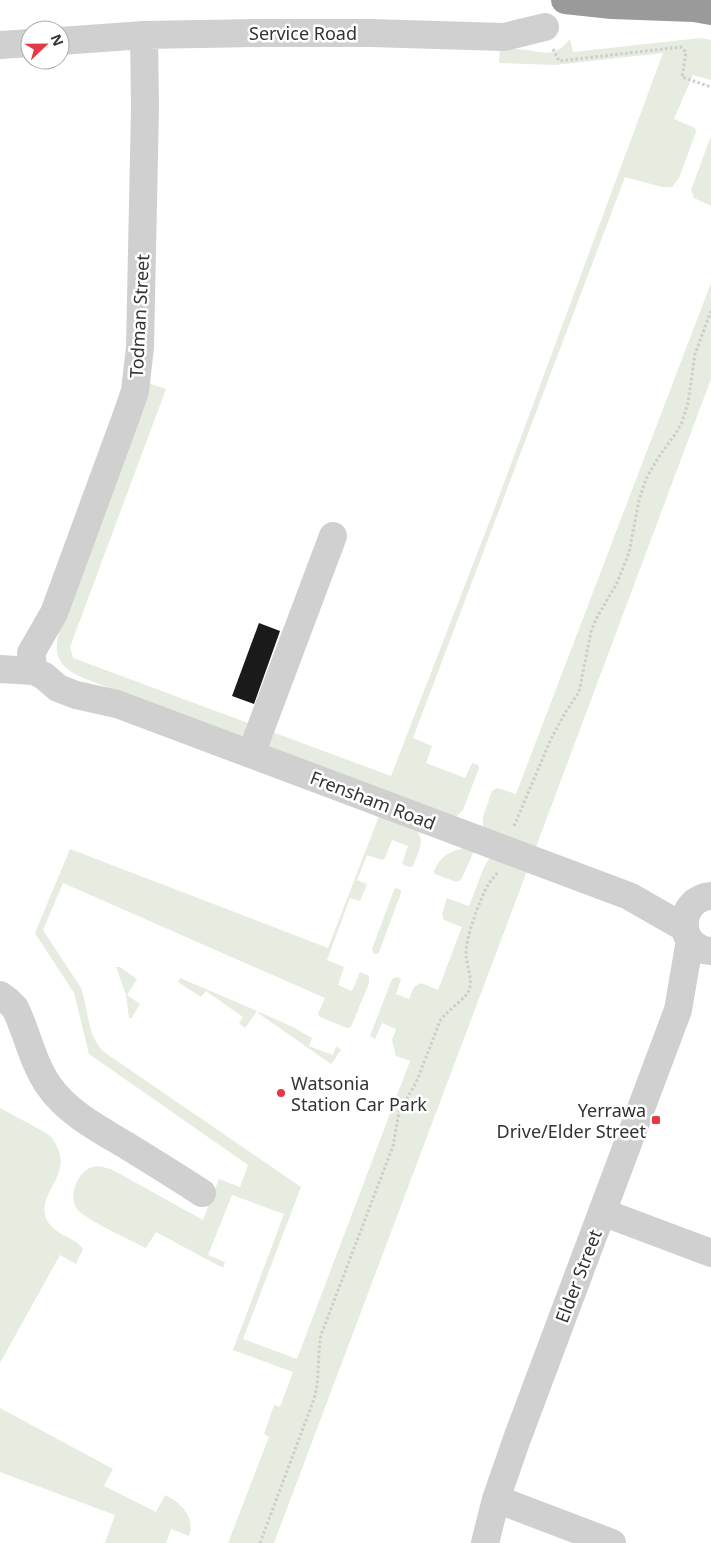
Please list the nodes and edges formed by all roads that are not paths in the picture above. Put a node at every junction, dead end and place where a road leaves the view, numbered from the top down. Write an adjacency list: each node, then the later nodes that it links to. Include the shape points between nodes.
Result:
1 (565, 0): 2 (highway)
2 (711, 11)
3 (545, 27): 4 (street, Service Road, via 504,37 370,33)
4 (144, 35): 5 (street, Service Road); 10 (street, Todman Street, via 138,369 126,417)
5 (70, 40)
6 (20, 44): 7 (street)
7 (0, 45)
8 (334, 536): 12 (street)
9 (0, 654): 10 (street)
10 (37, 661): 11 (street); 12 (street, Frensham Road, via 44,676 58,688 117,704)
11 (0, 669)
12 (251, 754): 13 (street, Frensham Road, via 629,896)
13 (701, 915): 16 (street, Elder Street)
14 (711, 958): 16 (street, Elder Street)
15 (0, 995): 17 (street, via 15,1008 48,1085 71,1110)
16 (678, 1010): 18 (street, Elder Street)
17 (202, 1193)
18 (602, 1212): 19 (street); 20 (street, Elder Street)
19 (711, 1253)
20 (496, 1499): 21 (street, Elder Street); 22 (street)
21 (485, 1543)
22 (612, 1543)

